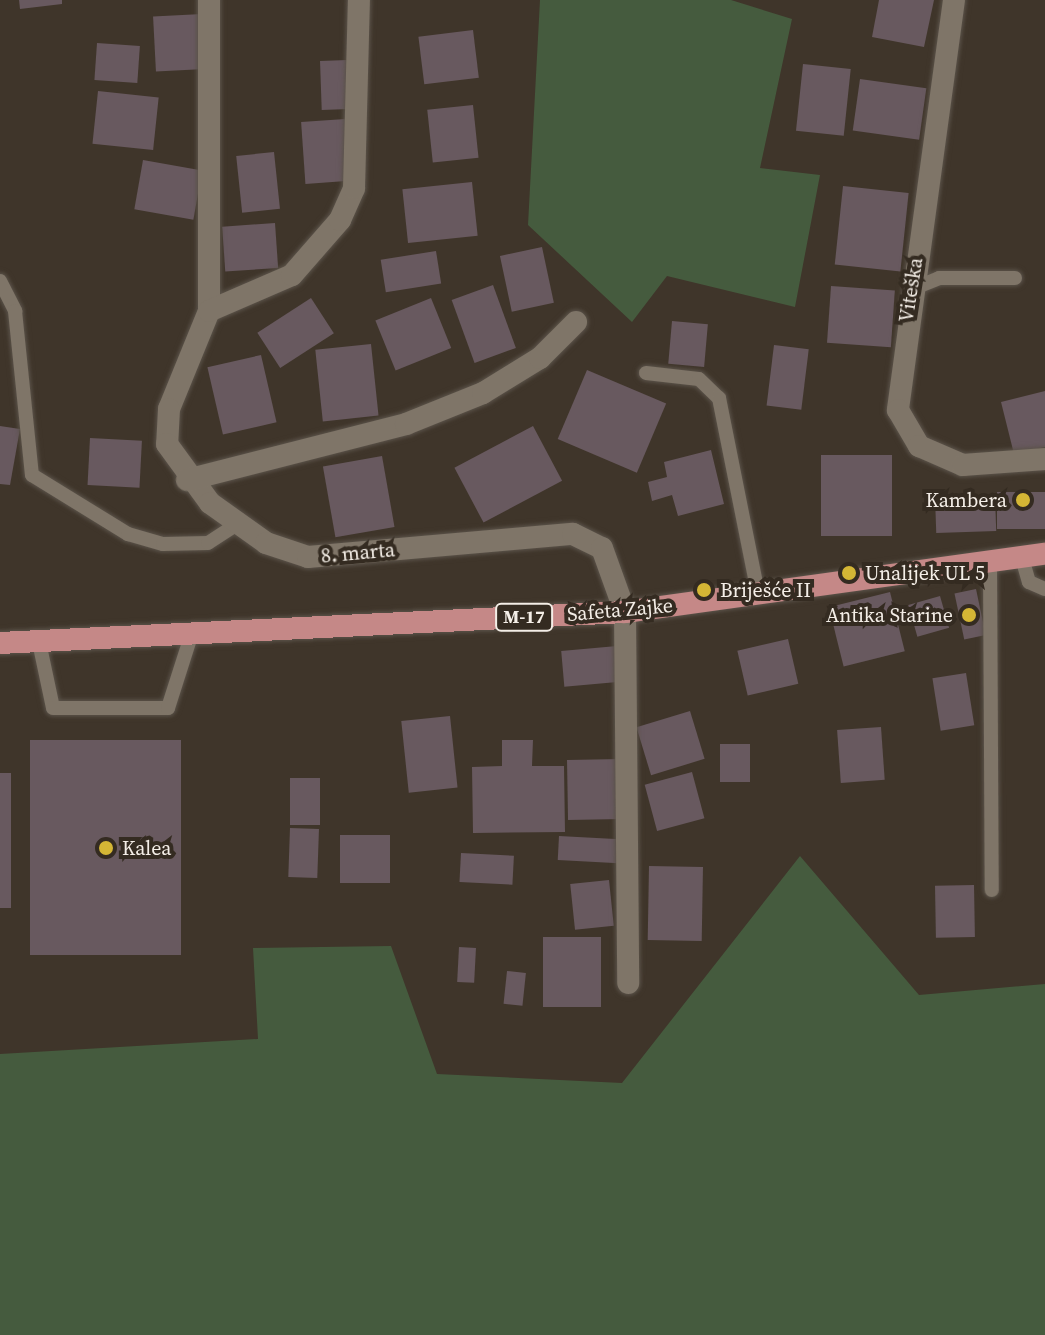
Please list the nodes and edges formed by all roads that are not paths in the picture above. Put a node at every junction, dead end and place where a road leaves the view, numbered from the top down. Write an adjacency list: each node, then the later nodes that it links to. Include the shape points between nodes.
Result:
1 (209, 0): 7 (street, 8. marta)
2 (359, 0): 7 (street, via 354,188 340,220 292,275)
3 (954, 0): 6 (street, Viteška)
4 (1015, 278): 6 (lane, via 939,278)
5 (0, 281): 12 (lane, via 15,311 32,475 128,534 163,544 208,543)
6 (912, 289): 10 (street, Viteška, via 897,388 905,430 919,446 963,465)
7 (209, 311): 11 (street, 8. marta, via 169,409 167,444)
8 (576, 322): 11 (street, via 540,358 483,393 406,424)
9 (646, 373): 17 (lane, via 699,379 719,398)
10 (1045, 459)
11 (187, 480): 12 (street, 8. marta)
12 (237, 524): 18 (street, 8. marta, via 308,557 584,535 609,559)
13 (1045, 554): 14 (main road, Safeta Zajke / M-17)
14 (1022, 558): 15 (main road, Safeta Zajke / M-17); 16 (lane, via 1029,582)
15 (990, 561): 17 (main road, Safeta Zajke / M-17); 22 (lane)
16 (1045, 589)
17 (758, 594): 18 (main road, Safeta Zajke / M-17)
18 (625, 612): 19 (main road, Safeta Zajke / M-17); 23 (street, 8. marta)
19 (191, 636): 20 (main road, Safeta Zajke / M-17); 20 (lane, via 168,708 53,708)
20 (39, 642): 21 (main road, Safeta Zajke / M-17)
21 (0, 643)
22 (992, 890)
23 (628, 983)

